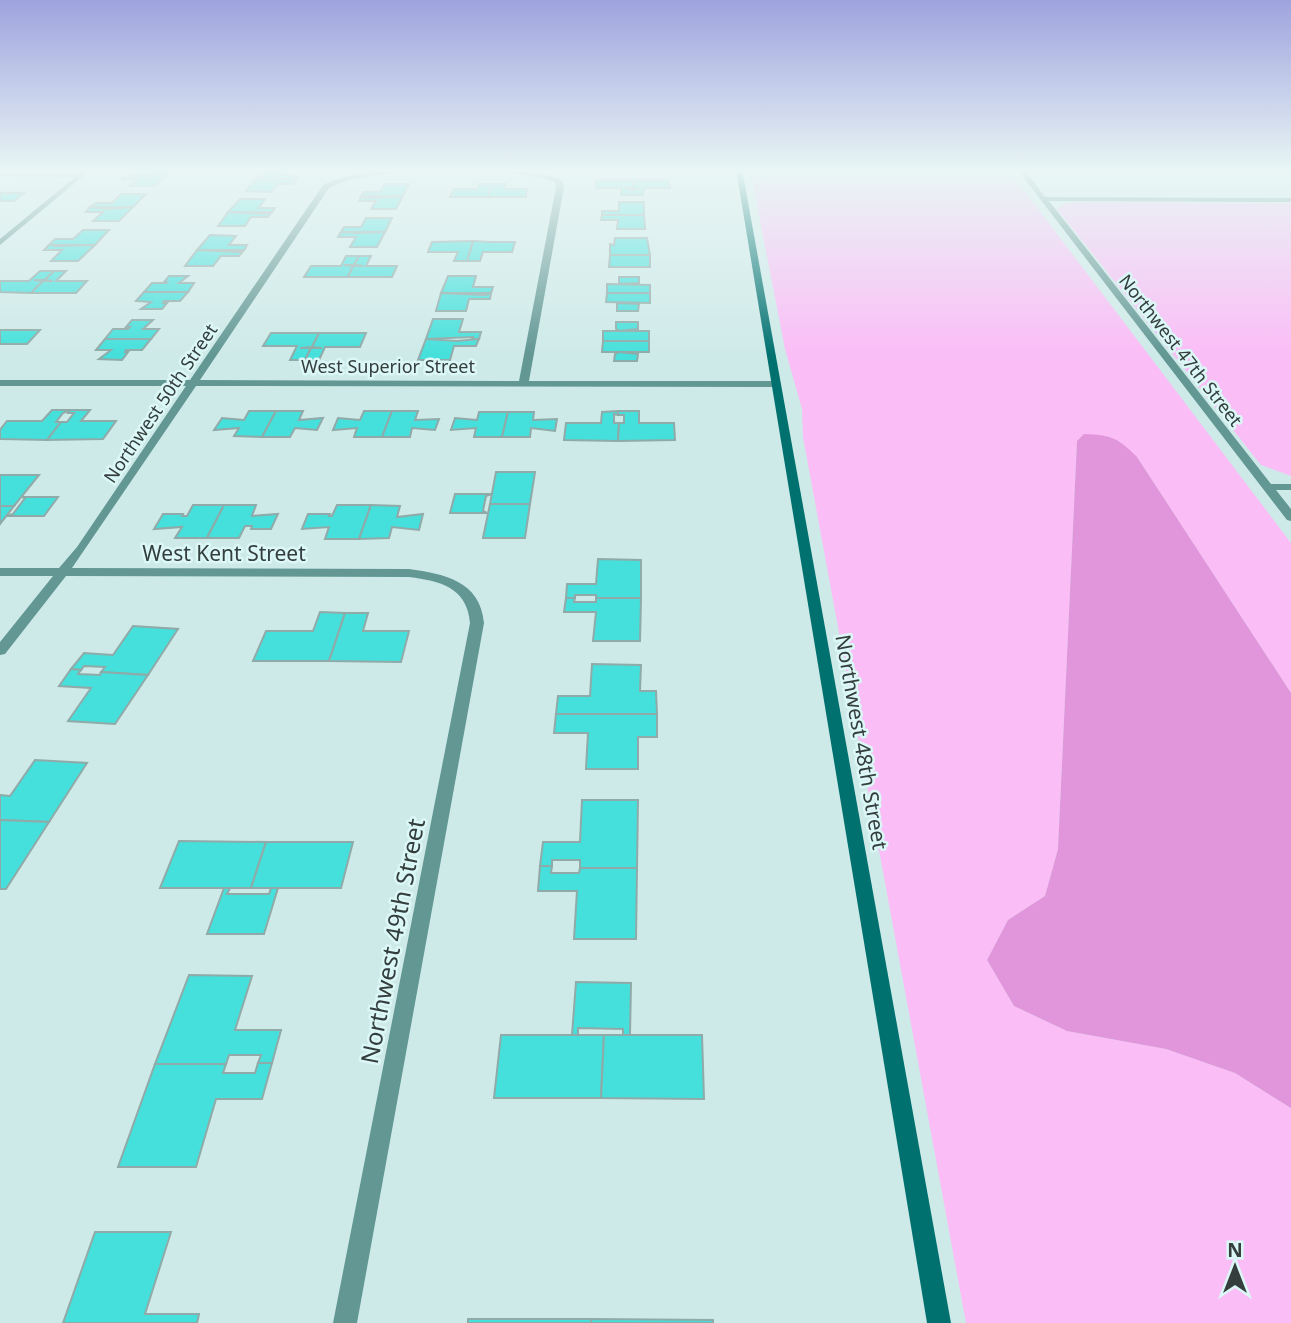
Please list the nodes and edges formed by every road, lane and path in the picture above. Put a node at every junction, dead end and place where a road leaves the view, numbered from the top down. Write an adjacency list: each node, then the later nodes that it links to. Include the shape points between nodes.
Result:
1 (15, 231): 6 (street)
2 (297, 231): 8 (street, Northwest 50th Street)
3 (552, 231): 9 (street, Northwest 50th Street)
4 (750, 231): 10 (main road, Northwest 48th Street)
5 (1067, 231): 11 (street, Northwest 47th Street)
6 (0, 243)
7 (0, 383): 8 (street, West Superior Street)
8 (195, 383): 9 (street, West Superior Street); 15 (street, Northwest 50th Street)
9 (523, 384): 10 (street, West Superior Street)
10 (776, 384): 19 (main road, Northwest 48th Street)
11 (1268, 487): 12 (street); 13 (street, Northwest 47th Street)
12 (1291, 487)
13 (1291, 517)
14 (0, 572): 15 (street, West Kent Street)
15 (63, 572): 16 (street, West Kent Street, via 393,573); 17 (street, Northwest 50th Street)
16 (448, 581): 18 (street, Northwest 49th Street, via 472,599 477,623)
17 (0, 651)
18 (345, 1323)
19 (939, 1323)

